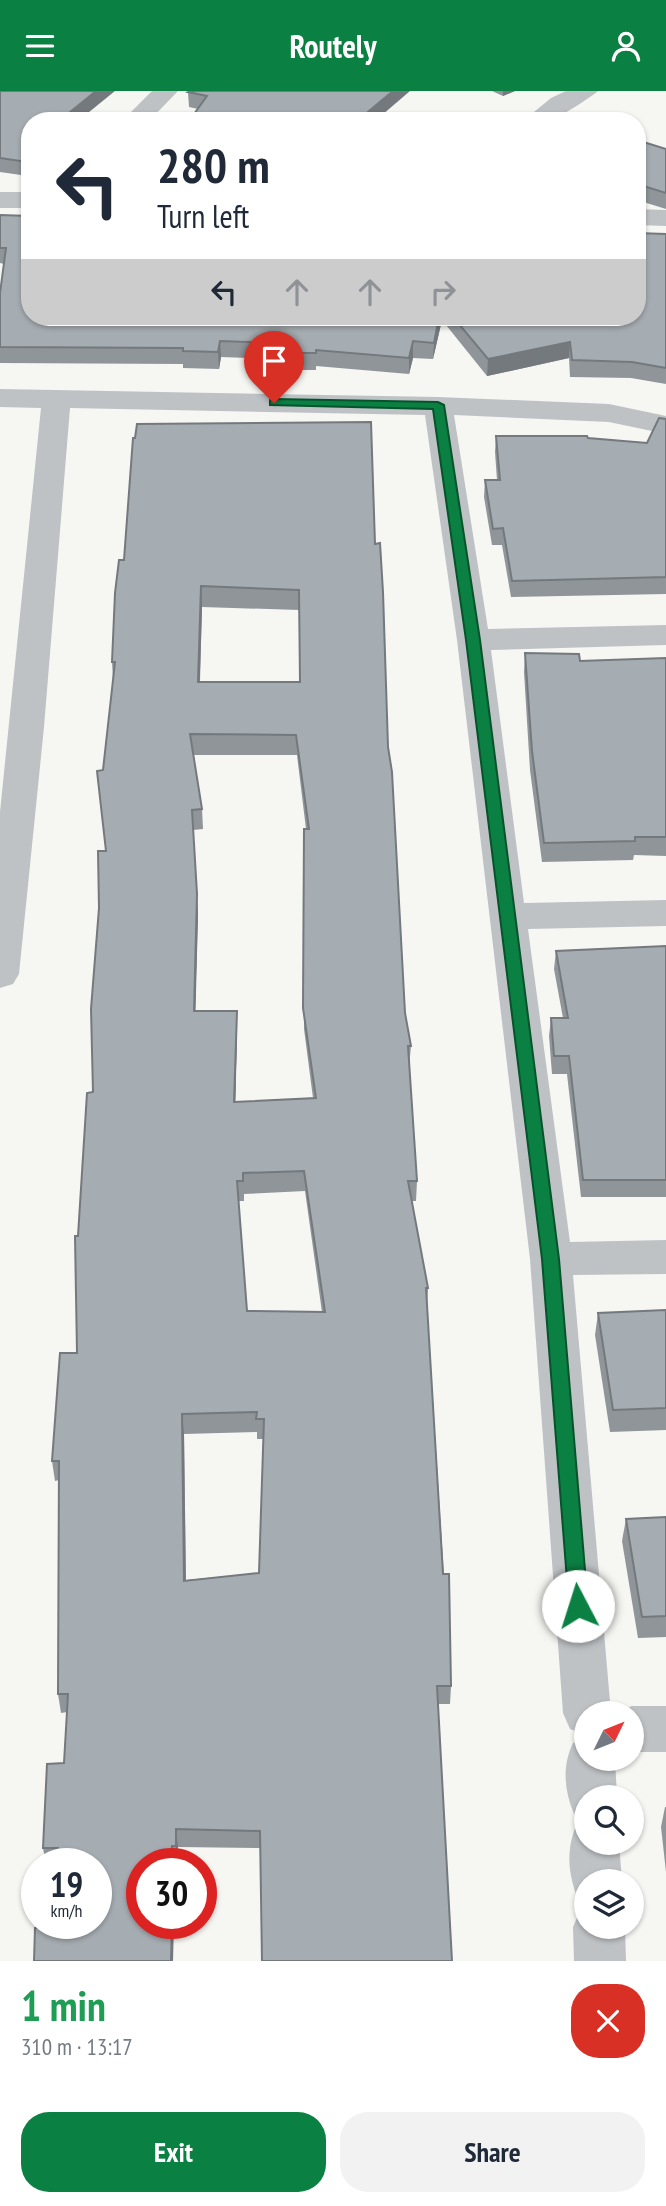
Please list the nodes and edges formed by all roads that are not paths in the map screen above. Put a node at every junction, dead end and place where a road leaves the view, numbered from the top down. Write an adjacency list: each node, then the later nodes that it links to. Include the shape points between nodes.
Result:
1 (166, 91): 3 (street)
2 (586, 91): 4 (street)
3 (144, 112)
4 (548, 112)
5 (0, 200): 6 (street)
6 (21, 201)
7 (646, 217): 8 (street)
8 (666, 218)
9 (0, 398): 10 (street)
10 (56, 399): 11 (street); 17 (street)
11 (438, 405): 12 (street, via 608,413); 14 (street)
12 (666, 425)
13 (666, 635): 14 (street)
14 (473, 640): 16 (street)
15 (666, 913): 16 (street)
16 (506, 916): 19 (street)
17 (0, 974)
18 (666, 1257): 19 (street)
19 (551, 1259): 20 (street)
20 (586, 1701)
21 (644, 1729): 22 (street)
22 (666, 1729)
23 (599, 1939): 24 (street)
24 (600, 1961)

